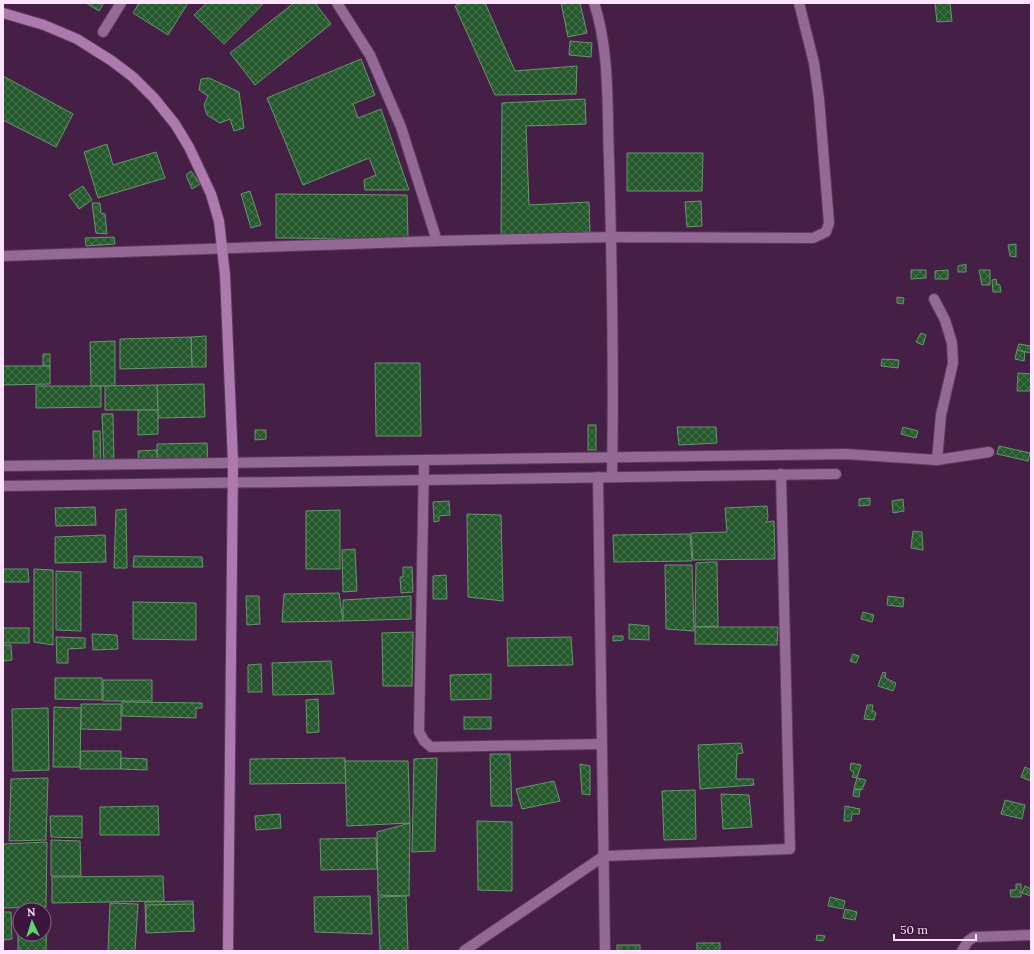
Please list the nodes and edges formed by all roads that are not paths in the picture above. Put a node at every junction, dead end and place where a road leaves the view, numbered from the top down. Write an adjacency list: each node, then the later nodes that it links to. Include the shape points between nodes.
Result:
1 (121, 3): 6 (street)
2 (337, 3): 8 (street, via 370,55 401,127)
3 (594, 3): 7 (street, via 606,68)
4 (799, 3): 7 (street, via 814,63 819,99 830,223 826,232 813,238)
5 (3, 13): 9 (street, via 44,25 77,39 133,77 154,98 175,124 200,169 219,221)
6 (103, 32)
7 (612, 237): 8 (street); 13 (street)
8 (437, 241): 9 (street)
9 (222, 248): 10 (street); 16 (street)
10 (3, 256)
11 (934, 300): 15 (street, via 945,320 952,343 953,363 941,416)
12 (989, 452): 15 (street)
13 (612, 457): 14 (street); 15 (street, via 845,454); 21 (street)
14 (424, 460): 16 (street); 22 (street)
15 (937, 460)
16 (233, 462): 17 (street); 23 (street)
17 (3, 466)
18 (781, 474): 19 (street); 21 (street); 26 (street, via 790,849)
19 (836, 474)
20 (598, 477): 21 (street); 22 (street); 25 (street)
21 (612, 477)
22 (424, 480): 23 (street); 25 (street, via 420,732 424,741 431,747)
23 (232, 482): 24 (street); 28 (street)
24 (3, 486)
25 (602, 744): 26 (street)
26 (604, 856): 29 (street); 30 (street)
27 (1031, 935): 31 (street, via 974,937)
28 (228, 951)
29 (464, 951)
30 (605, 951)
31 (962, 951)

